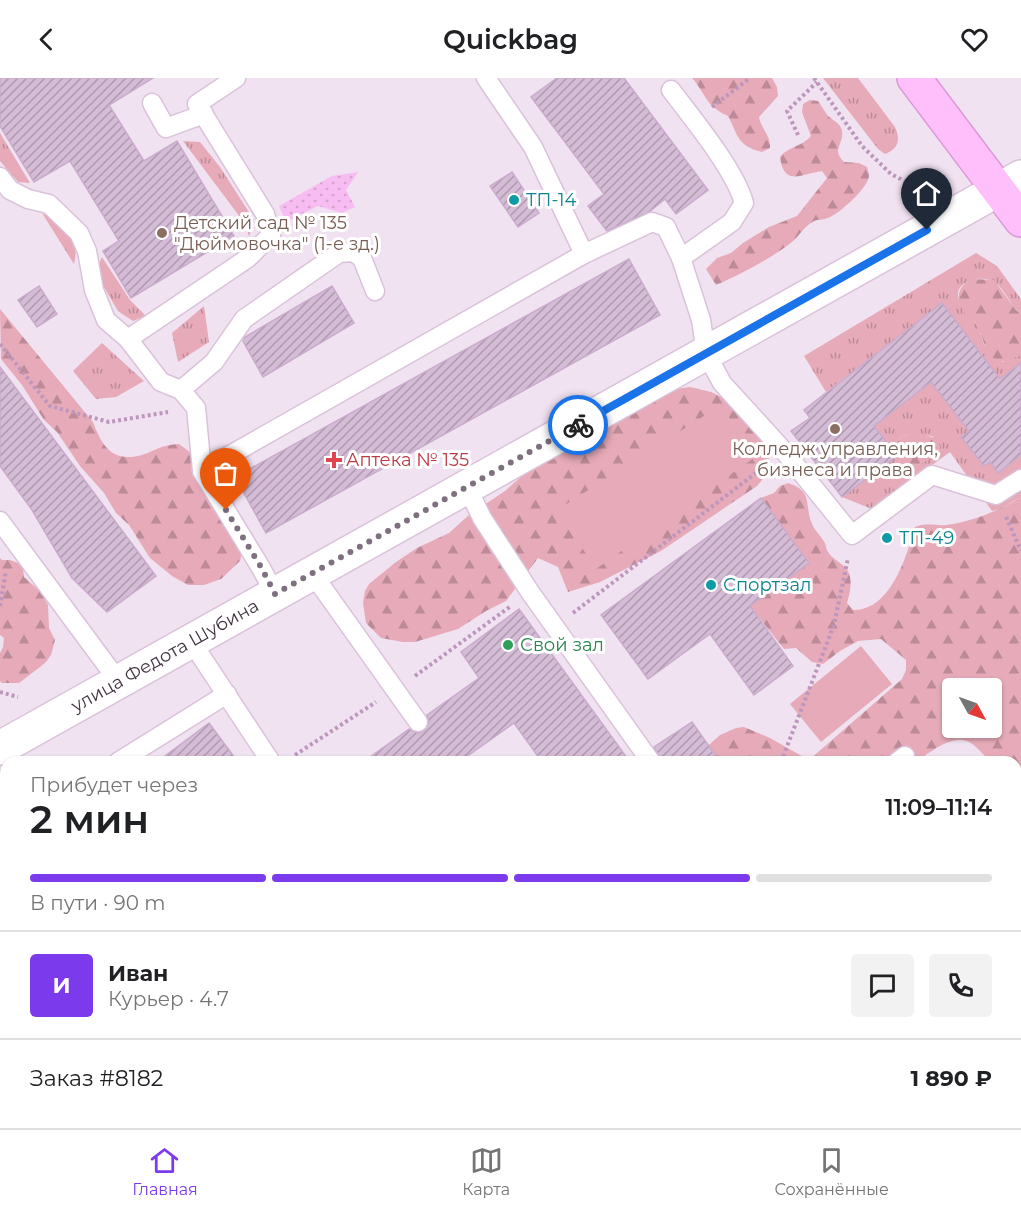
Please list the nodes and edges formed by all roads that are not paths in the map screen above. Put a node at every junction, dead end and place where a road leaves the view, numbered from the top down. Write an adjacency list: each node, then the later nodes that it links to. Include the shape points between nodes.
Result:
1 (236, 78): 6 (lane, via 197,104)
2 (914, 78): 8 (main road)
3 (496, 81): 10 (lane, via 533,147)
4 (671, 90): 11 (lane, via 740,188 744,203 732,222)
5 (152, 103): 6 (lane, via 166,128)
6 (204, 114): 13 (lane, via 265,214 271,235 248,258)
7 (0, 177): 13 (lane, via 10,190 49,204 80,233 106,320)
8 (1010, 183): 9 (main road); 14 (street, улица Федота Шубина)
9 (1021, 220)
10 (584, 254): 11 (lane, via 652,222 666,227); 16 (lane)
11 (681, 258): 14 (lane, via 701,320)
12 (375, 291): 15 (lane, via 362,258 353,252 339,253 244,319 214,362)
13 (128, 339): 15 (lane, via 161,382)
14 (706, 353): 17 (lane, via 722,383 852,535 932,475 996,495); 18 (street, улица Федота Шубина)
15 (181, 390): 16 (lane, via 196,408)
16 (202, 471): 21 (lane)
17 (1021, 479)
18 (467, 487): 20 (street, улица Федота Шубина); 29 (lane, via 482,518 530,592)
19 (0, 521): 23 (lane)
20 (312, 573): 21 (street, улица Федота Шубина); 25 (lane)
21 (275, 594): 22 (street, улица Федота Шубина)
22 (191, 641): 23 (street, улица Федота Шубина); 24 (lane)
23 (119, 682): 26 (street, улица Федота Шубина)
24 (226, 694): 27 (lane); 28 (lane)
25 (418, 722)
26 (0, 748)
27 (128, 756)
28 (267, 756)
29 (647, 756)

